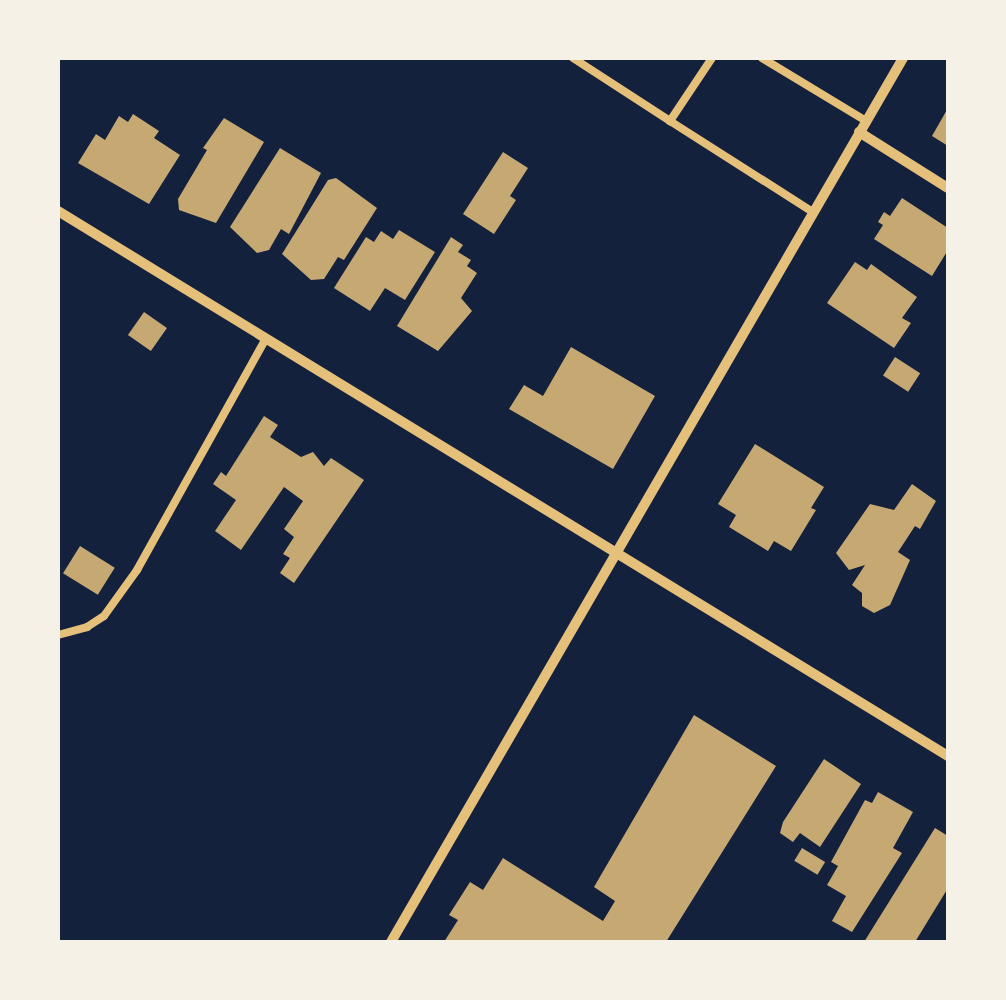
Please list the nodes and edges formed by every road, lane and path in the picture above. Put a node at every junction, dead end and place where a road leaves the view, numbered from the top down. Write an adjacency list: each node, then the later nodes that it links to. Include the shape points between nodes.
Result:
1 (573, 58): 5 (lane)
2 (712, 58): 5 (lane)
3 (762, 58): 6 (lane)
4 (903, 58): 6 (street)
5 (670, 121): 10 (lane)
6 (866, 121): 7 (street)
7 (859, 132): 8 (street); 10 (street)
8 (948, 188)
9 (58, 211): 11 (street)
10 (813, 212): 12 (street)
11 (266, 340): 12 (street); 13 (lane, via 137,570 104,616)
12 (620, 550): 14 (street); 15 (street)
13 (58, 634)
14 (948, 756)
15 (392, 942)

